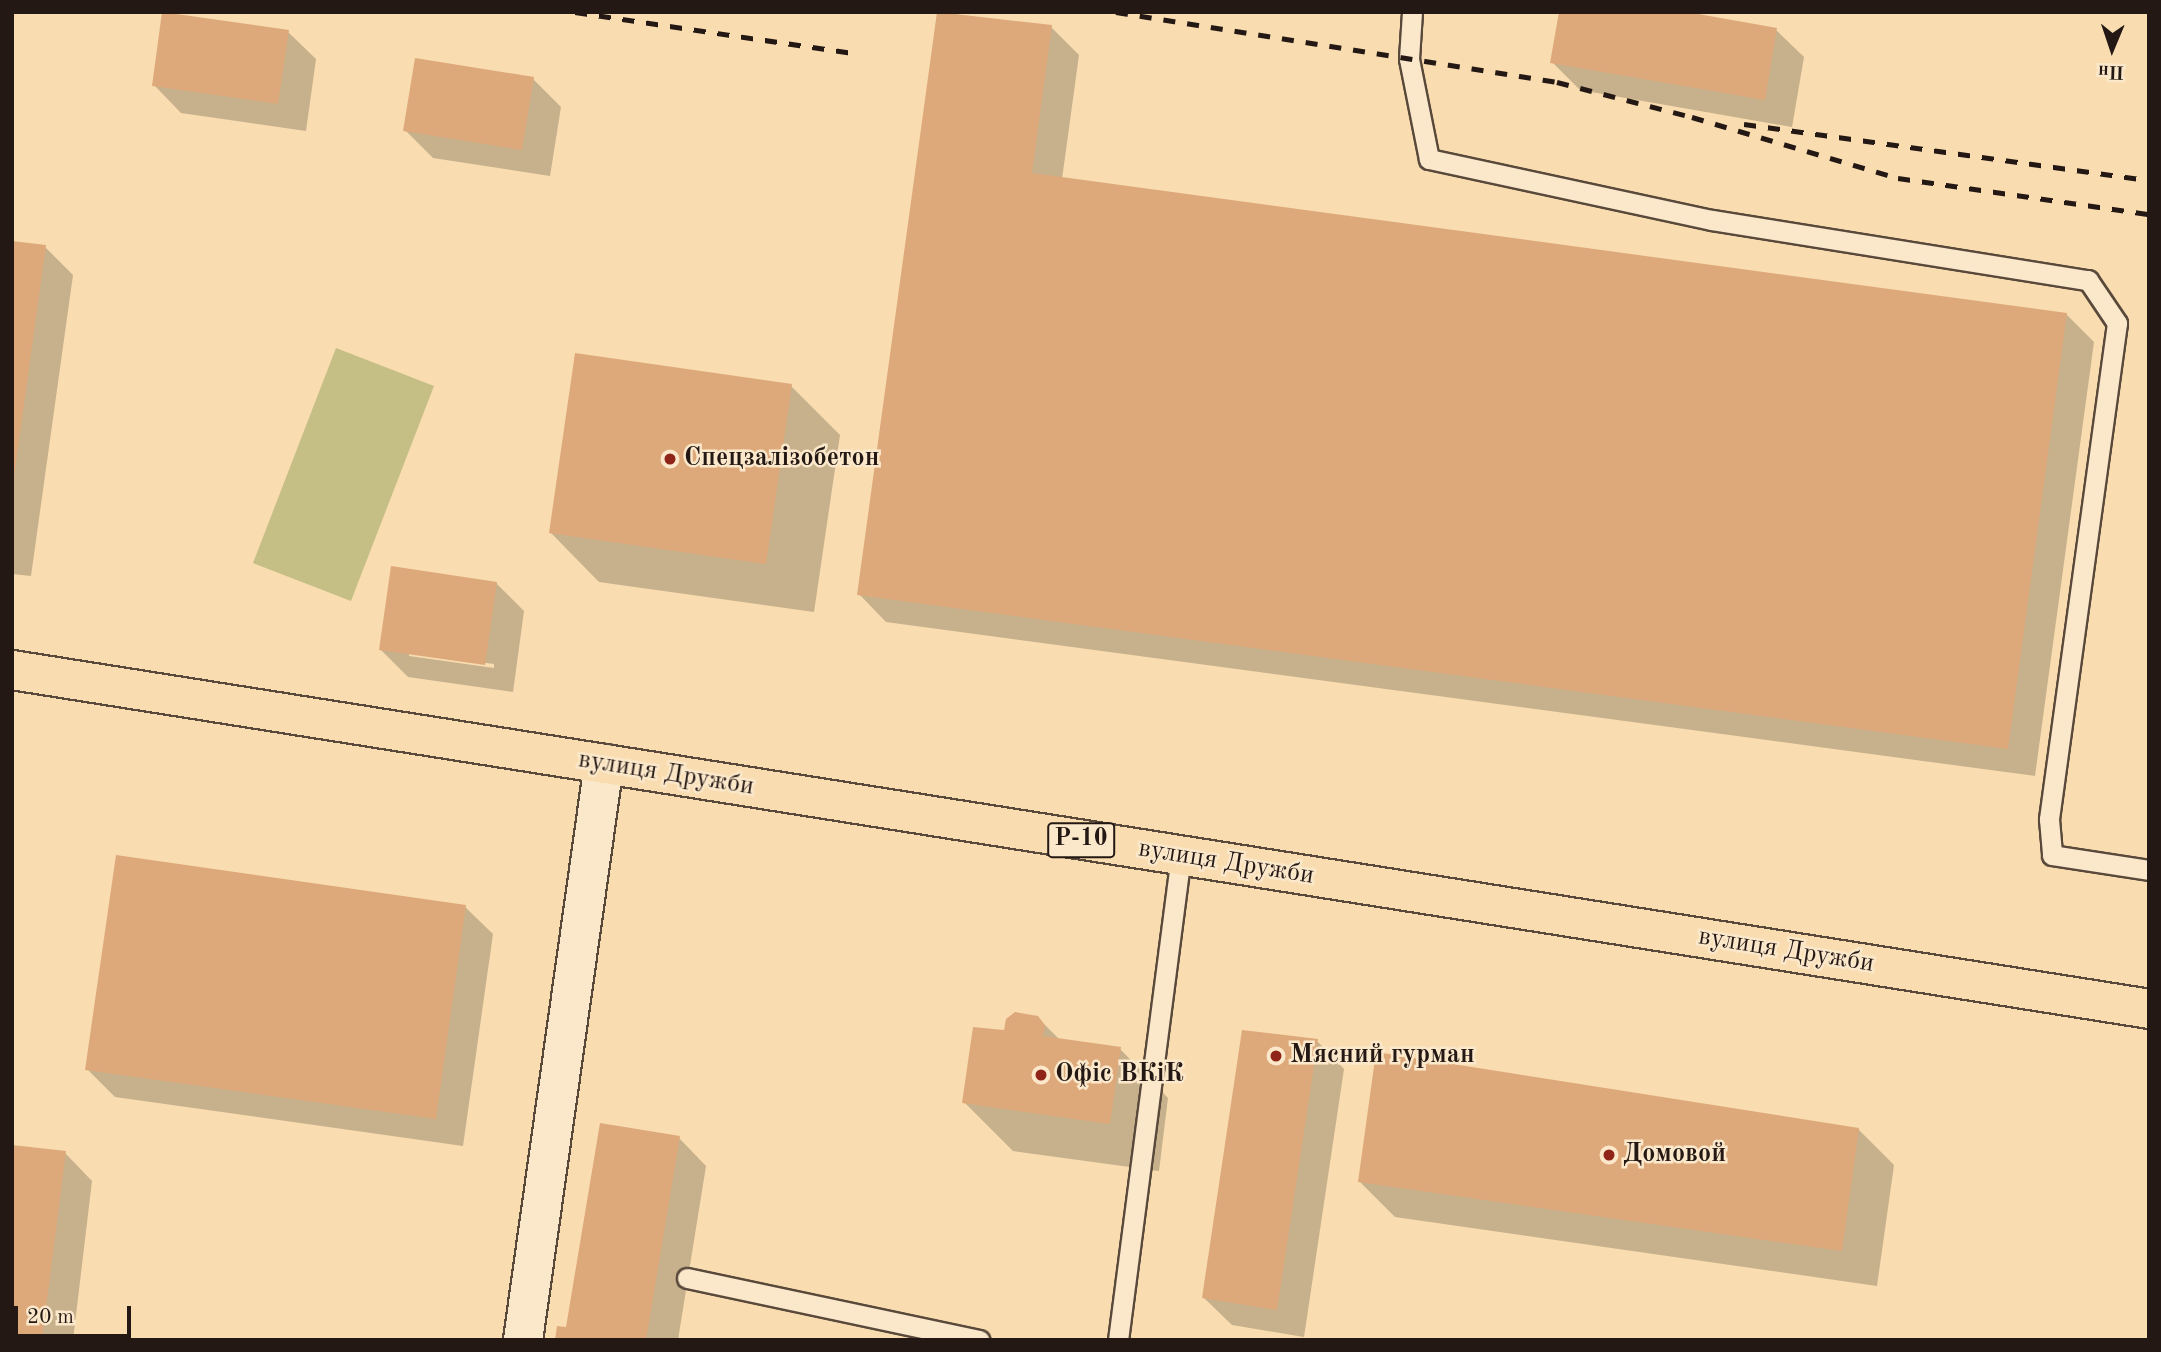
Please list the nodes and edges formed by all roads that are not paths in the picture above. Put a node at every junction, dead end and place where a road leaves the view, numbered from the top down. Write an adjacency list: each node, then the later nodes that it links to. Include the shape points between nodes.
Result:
1 (1412, 12): 5 (lane, via 1409,59 1429,159 1712,220 2088,280 2117,323 2049,819 2052,855)
2 (12, 670): 3 (main road, вулиця Дружби / Р-10)
3 (604, 764): 4 (main road, вулиця Дружби / Р-10); 8 (street)
4 (1181, 855): 6 (main road, вулиця Дружби / Р-10); 10 (lane)
5 (2149, 870)
6 (2149, 1009)
7 (687, 1278): 9 (lane)
8 (523, 1340)
9 (979, 1340)
10 (1118, 1340)

